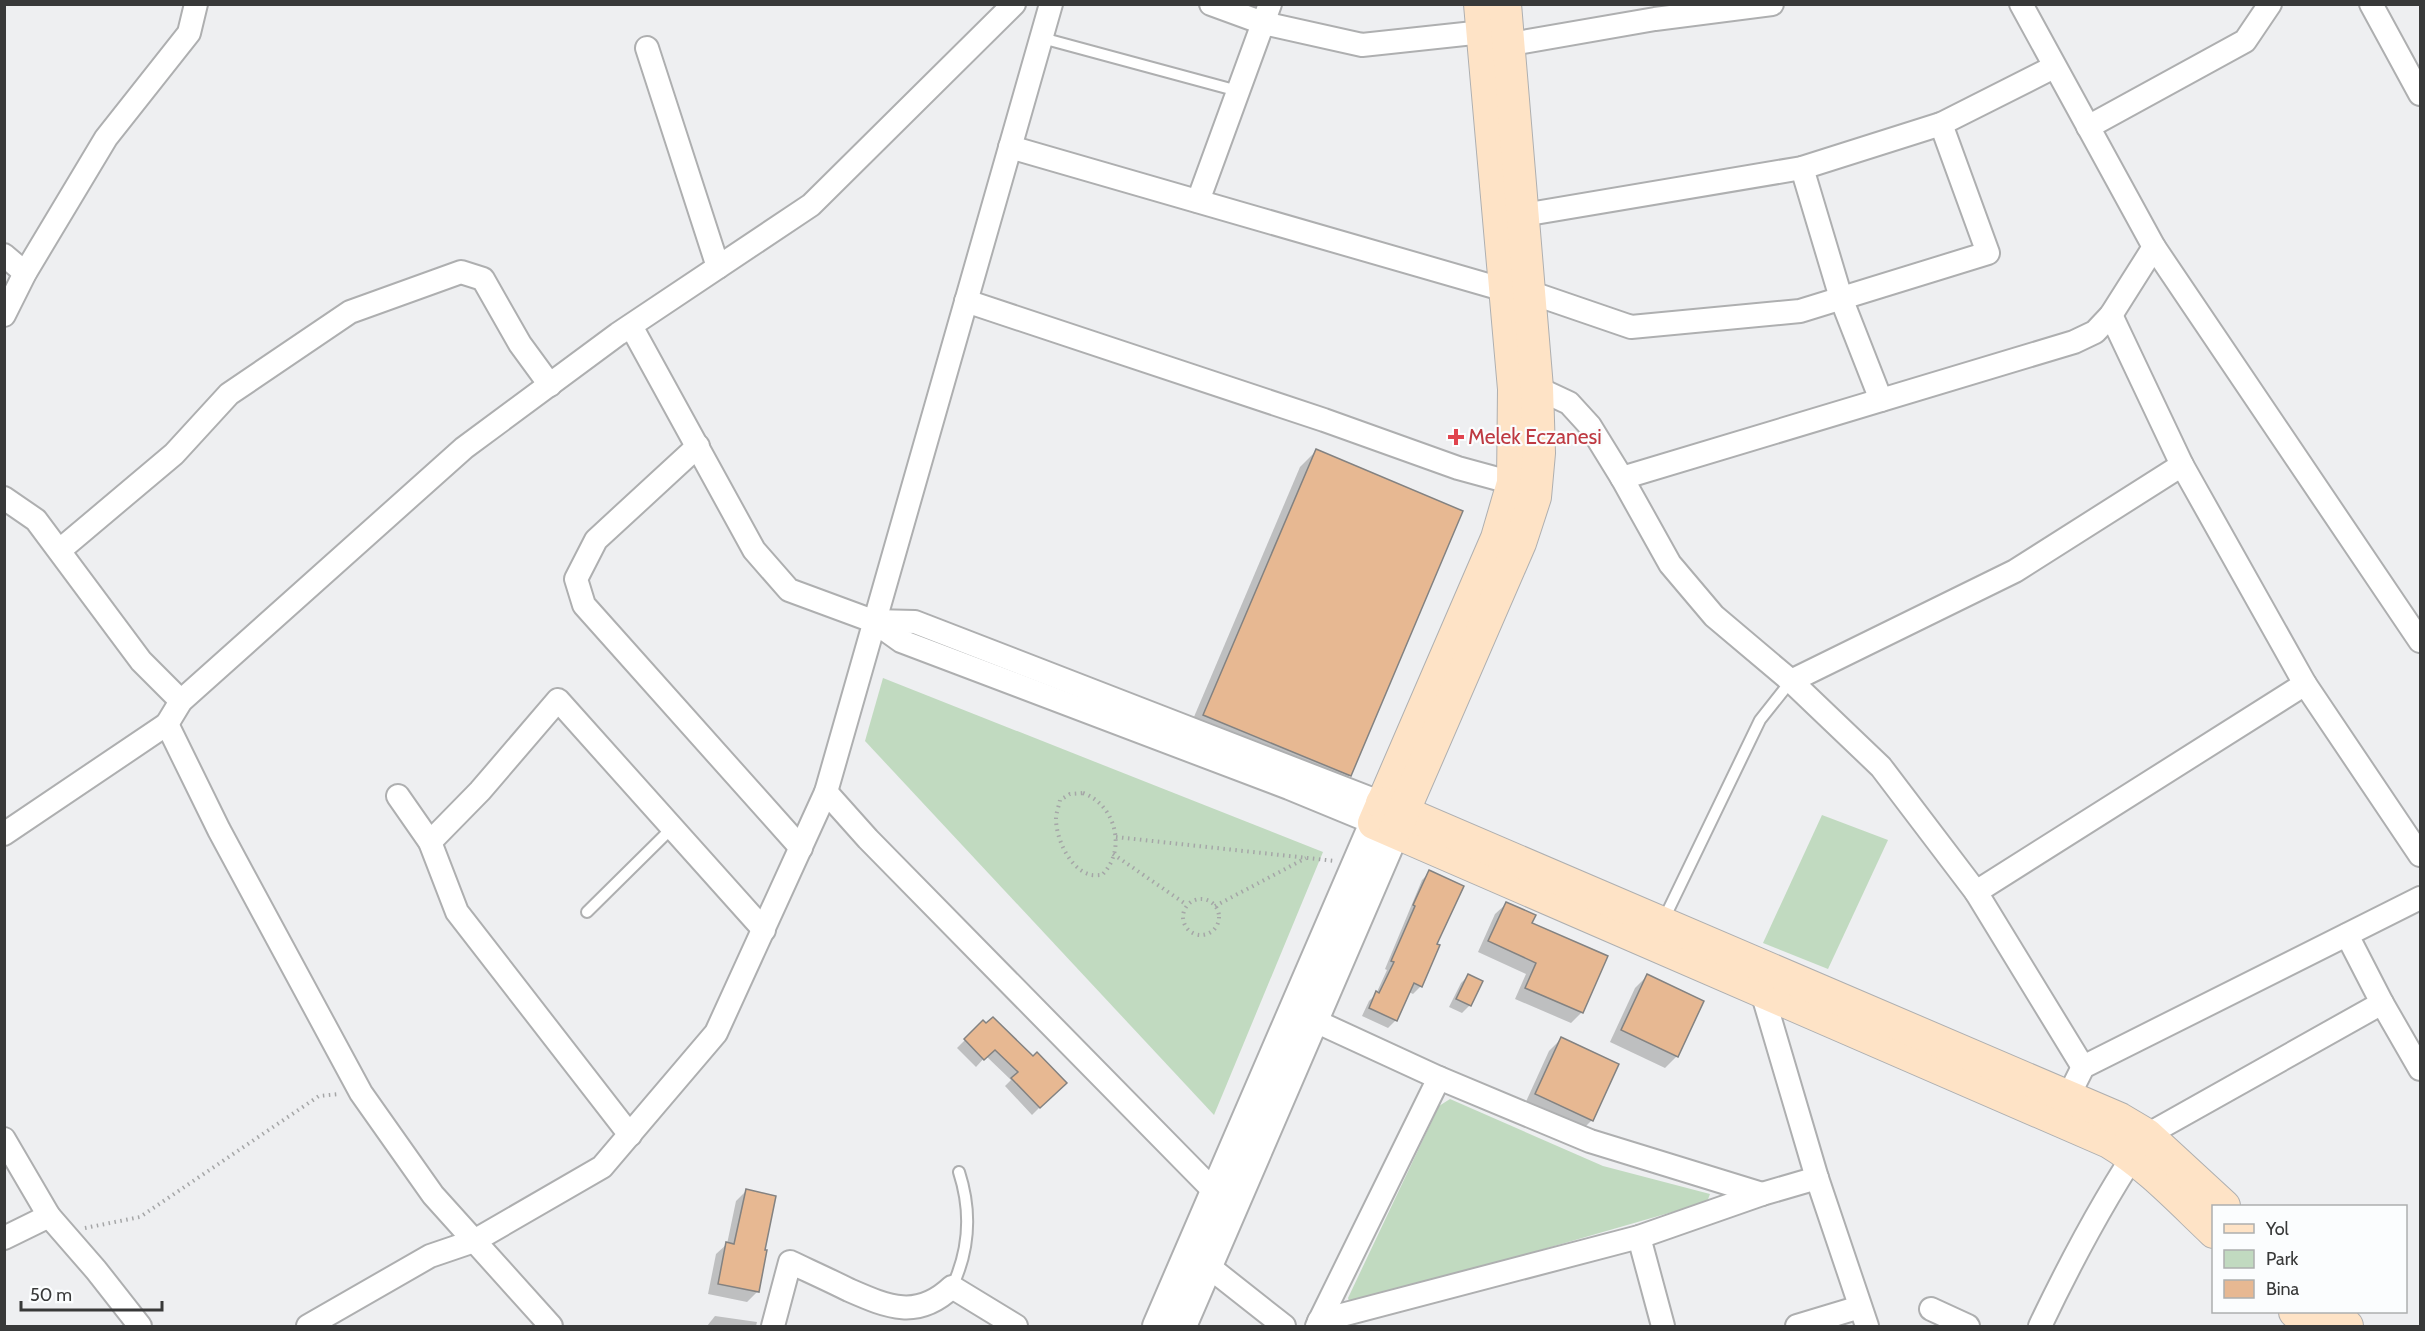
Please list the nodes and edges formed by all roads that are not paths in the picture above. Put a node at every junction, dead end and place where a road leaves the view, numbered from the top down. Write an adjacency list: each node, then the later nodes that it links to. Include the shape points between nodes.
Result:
1 (196, 4): 26 (street, via 189,33 105,138)
2 (1014, 4): 25 (street, via 811,205)
3 (1051, 4): 12 (street)
4 (1211, 4): 10 (street)
5 (1505, 4): 11 (main road)
6 (1772, 4): 11 (street, via 1655,19)
7 (2021, 4): 14 (street)
8 (2270, 4): 18 (street, via 2245,41)
9 (2371, 4): 16 (street)
10 (1266, 14): 11 (street, via 1362,45); 15 (street)
11 (1489, 32): 22 (main road); 27 (main road)
12 (1042, 38): 15 (lane); 19 (street)
13 (647, 48): 25 (street)
14 (2054, 67): 17 (street); 18 (street)
15 (1238, 91): 21 (street)
16 (2421, 94)
17 (1941, 123): 20 (street); 28 (street, via 1988,253)
18 (2088, 127): 23 (street)
19 (1010, 147): 21 (street); 29 (street)
20 (1802, 168): 22 (street); 28 (street)
21 (1198, 201): 27 (street)
22 (1523, 215): 27 (main road)
23 (2154, 246): 31 (street); 43 (street)
24 (4, 255): 26 (street)
25 (718, 267): 32 (street)
26 (25, 273): 30 (street)
27 (1517, 291): 28 (street, via 1631,327 1800,311); 34 (main road)
28 (1841, 298): 35 (street)
29 (966, 301): 39 (street, via 1458,468); 42 (street)
30 (4, 315)
31 (2111, 315): 35 (street, via 2095,332 2074,342); 37 (street)
32 (631, 326): 33 (street); 36 (street)
33 (550, 385): 41 (street, via 520,344 483,279 461,272 350,312 229,394 174,454); 46 (street, via 464,448)
34 (1525, 389): 38 (street, via 1569,403 1590,426); 39 (main road); 50 (main road, via 1539,453 1535,497 1520,543)
35 (1881, 400): 38 (street)
36 (698, 446): 42 (street, via 754,550 789,590); 54 (street, via 596,540 576,579 584,605)
37 (2182, 465): 44 (street, via 2015,570); 45 (street)
38 (1622, 478): 44 (street, via 1670,564 1714,616)
39 (1513, 483): 50 (main road, via 1497,538)
40 (4, 498): 41 (street, via 36,520)
41 (60, 550): 46 (street, via 141,661)
42 (873, 621): 48 (street); 50 (street, via 902,641 1267,780)
43 (2421, 641)
44 (1791, 681): 56 (street, via 1881,767); 59 (lane, via 1760,720)
45 (2305, 684): 55 (street); 56 (street)
46 (181, 700): 47 (street)
47 (167, 724): 51 (street); 81 (street, via 219,830 361,1093 433,1194)
48 (826, 792): 54 (street); 75 (street, via 868,839)
49 (398, 796): 53 (street)
50 (1389, 817): 59 (main road); 62 (main road); 64 (street); 64 (street, via 1356,863)
51 (9, 824)
52 (672, 828): 53 (street, via 558,700); 58 (lane); 60 (street)
53 (430, 842): 69 (street, via 457,912)
54 (801, 848): 60 (street)
55 (2421, 855)
56 (1976, 892): 65 (street)
57 (2421, 898): 61 (street)
58 (587, 912)
59 (1662, 924): 62 (main road)
60 (764, 930): 69 (street, via 716,1032)
61 (2347, 935): 63 (street); 65 (street)
62 (1761, 979): 68 (main road); 73 (street)
63 (2382, 1003): 66 (street); 71 (street)
64 (1303, 1015): 67 (street); 75 (street)
65 (2083, 1066): 68 (street)
66 (2421, 1069)
67 (1439, 1077): 74 (street, via 1590,1141); 88 (street)
68 (2062, 1108): 71 (main road, via 2109,1142)
69 (630, 1135): 81 (street, via 602,1167)
70 (4, 1140): 77 (street)
71 (2140, 1146): 76 (main road); 78 (main road); 100 (street, via 2066,1272)
72 (958, 1172): 83 (lane, via 967,1204 967,1238)
73 (1817, 1178): 74 (street); 87 (street)
74 (1762, 1194): 79 (street)
75 (1226, 1196): 82 (street); 94 (street)
76 (2223, 1205)
77 (49, 1216): 80 (street); 89 (street)
78 (2212, 1230)
79 (1639, 1237): 88 (street); 97 (street)
80 (4, 1238)
81 (474, 1241): 90 (street, via 430,1256); 91 (street)
82 (1208, 1266): 95 (street); 96 (street)
83 (952, 1287): 92 (street, via 926,1304 895,1308 790,1262); 93 (street)
84 (1930, 1309): 99 (street)
85 (2297, 1313): 101 (main road)
86 (2334, 1313): 102 (main road)
87 (1864, 1317): 98 (street)
88 (1318, 1324)
89 (140, 1326)
90 (308, 1326)
91 (551, 1326)
92 (773, 1326)
93 (1016, 1326)
94 (1157, 1326)
95 (1182, 1326)
96 (1284, 1326)
97 (1663, 1326)
98 (1797, 1326)
99 (1968, 1326)
100 (2040, 1326)
101 (2311, 1326)
102 (2347, 1326)

